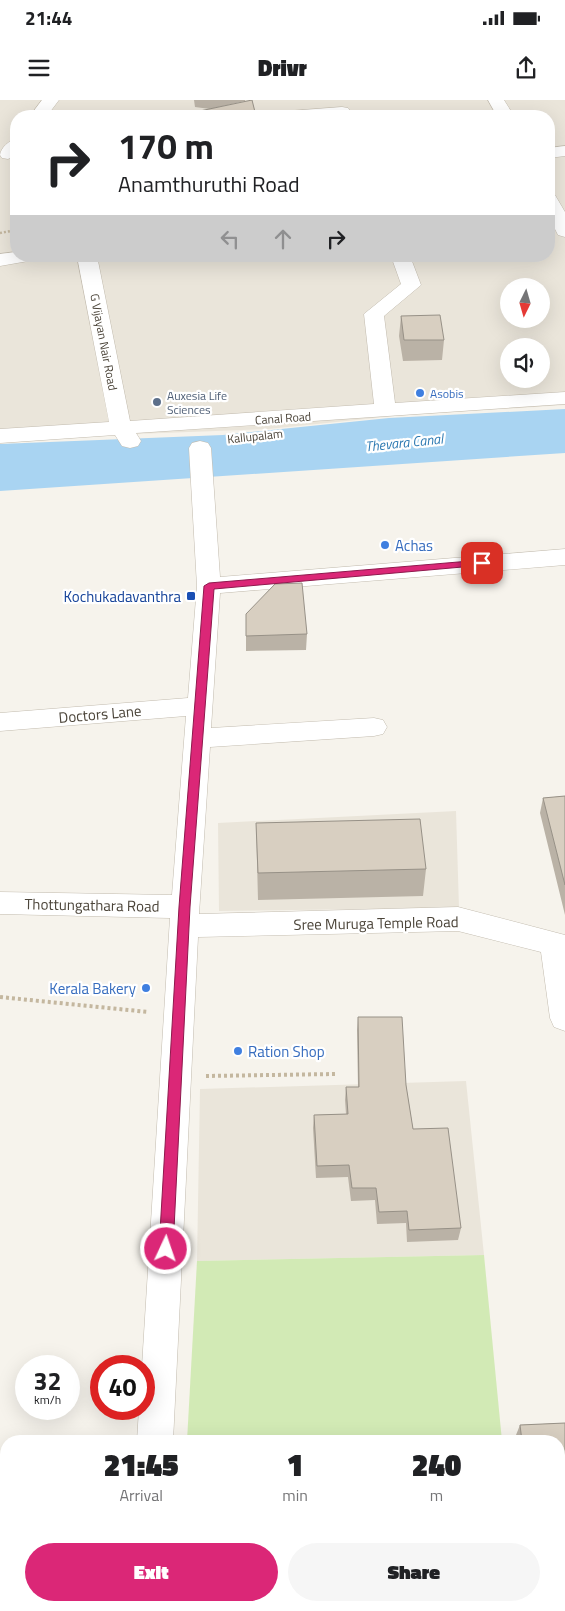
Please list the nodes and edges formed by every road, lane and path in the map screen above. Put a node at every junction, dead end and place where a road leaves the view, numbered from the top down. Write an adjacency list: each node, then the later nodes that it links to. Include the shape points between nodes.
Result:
1 (51, 100): 2 (street)
2 (43, 110)
3 (555, 212): 4 (street)
4 (565, 231)
5 (88, 262): 10 (street, G Vijayan Nair Road)
6 (402, 262): 8 (street, via 411,285 374,314)
7 (565, 398): 8 (street, Canal Road)
8 (385, 411): 9 (street, Canal Road)
9 (339, 414): 10 (street, Canal Road); 12 (street, Kallupalam, via 286,434 214,441)
10 (121, 427): 11 (street, Canal Road); 12 (street, via 129,441 171,440)
11 (0, 436)
12 (200, 448): 14 (street)
13 (565, 557): 14 (street)
14 (209, 586): 15 (street)
15 (200, 706): 16 (street, Doctors Lane); 18 (street)
16 (0, 722)
17 (374, 727): 18 (street)
18 (197, 738): 20 (street)
19 (0, 903): 20 (street, Thottungathara Road)
20 (184, 917): 21 (street, Sree Muruga Temple Road, via 458,920); 23 (street)
21 (560, 946): 24 (street)
22 (0, 997): 23 (path)
23 (179, 1016): 26 (street)
24 (565, 1018)
25 (335, 1074): 26 (path)
26 (176, 1077): 27 (street)
27 (156, 1435)

